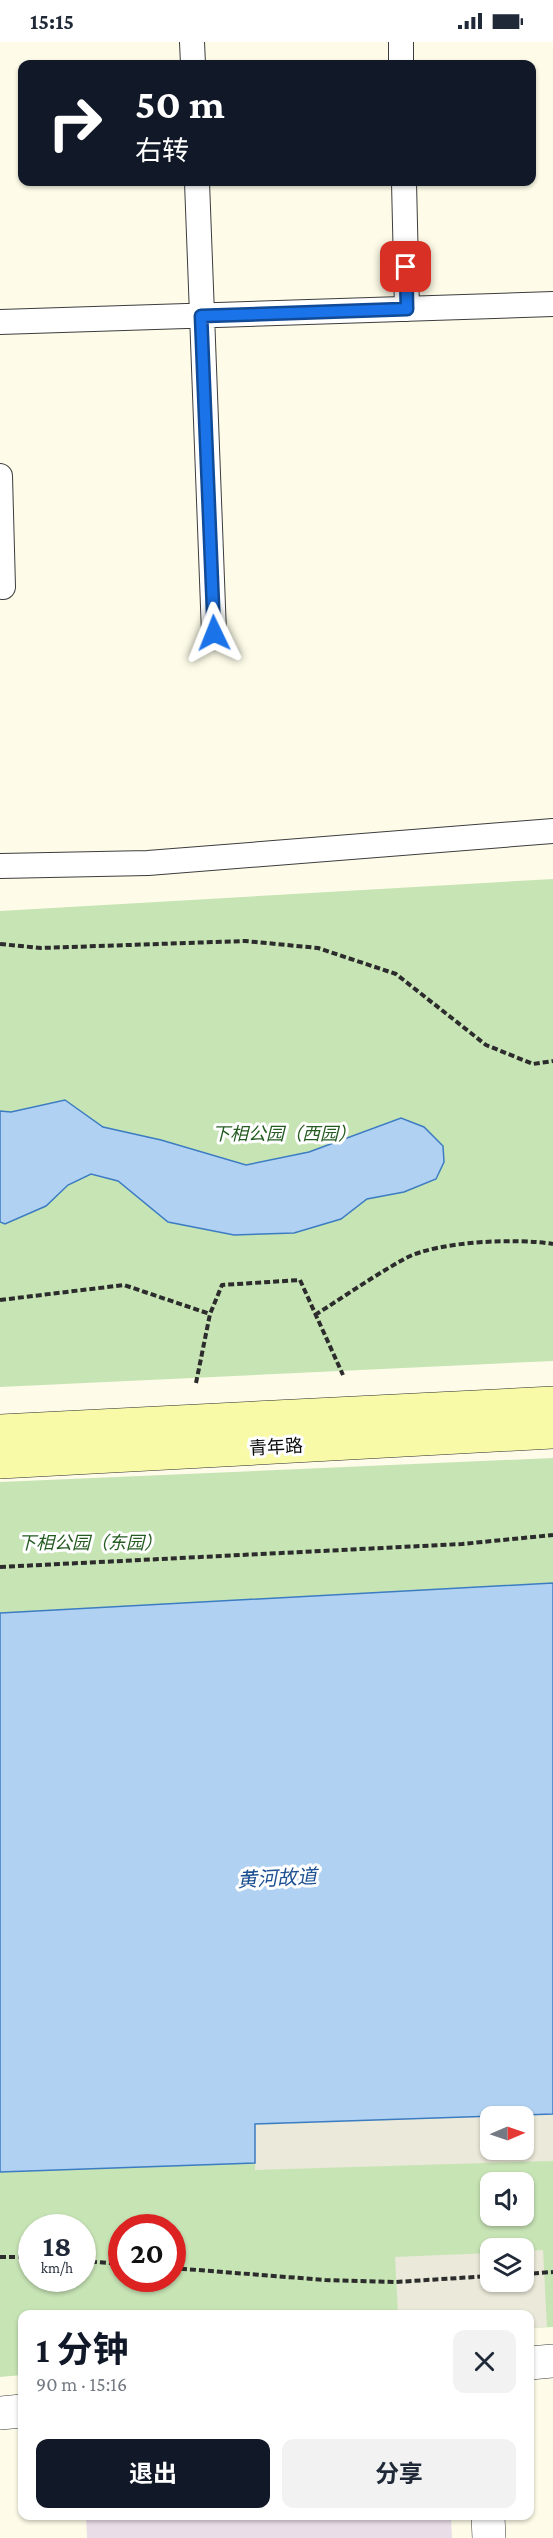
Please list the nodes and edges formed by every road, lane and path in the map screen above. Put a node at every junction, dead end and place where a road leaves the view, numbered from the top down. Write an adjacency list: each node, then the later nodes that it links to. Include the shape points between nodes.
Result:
1 (192, 42): 3 (lane)
2 (401, 42): 4 (lane)
3 (193, 60)
4 (401, 60)
5 (197, 186): 9 (lane)
6 (404, 186): 8 (lane)
7 (553, 304): 8 (lane)
8 (407, 309): 9 (lane)
9 (201, 316): 10 (lane); 13 (lane)
10 (0, 322)
11 (0, 477): 12 (lane)
12 (3, 587)
13 (214, 633)
14 (553, 831): 15 (lane, via 148,863)
15 (0, 866)
16 (0, 944): 17 (path, via 41,948 245,941 318,948 396,974 486,1046 533,1064)
17 (553, 1061)
18 (553, 1245): 21 (path, via 532,1240 439,1247 408,1258)
19 (0, 1300): 20 (path, via 124,1285)
20 (210, 1314): 21 (path, via 222,1285 300,1280); 23 (path)
21 (315, 1315): 22 (path)
22 (346, 1382)
23 (195, 1389)
24 (553, 1403): 25 (street, 青年路)
25 (0, 1431)
26 (553, 1432): 27 (street, 青年路)
27 (0, 1462)
28 (553, 1535): 29 (path, via 462,1544)
29 (0, 1567)
30 (0, 2257): 31 (path)
31 (18, 2258)
32 (186, 2269): 35 (path, via 274,2278 396,2282)
33 (553, 2272): 34 (path)
34 (534, 2273)
35 (480, 2277)
36 (553, 2361): 37 (street)
37 (534, 2363)
38 (18, 2411): 39 (street)
39 (0, 2413)
40 (489, 2520): 41 (street)
41 (489, 2538)

